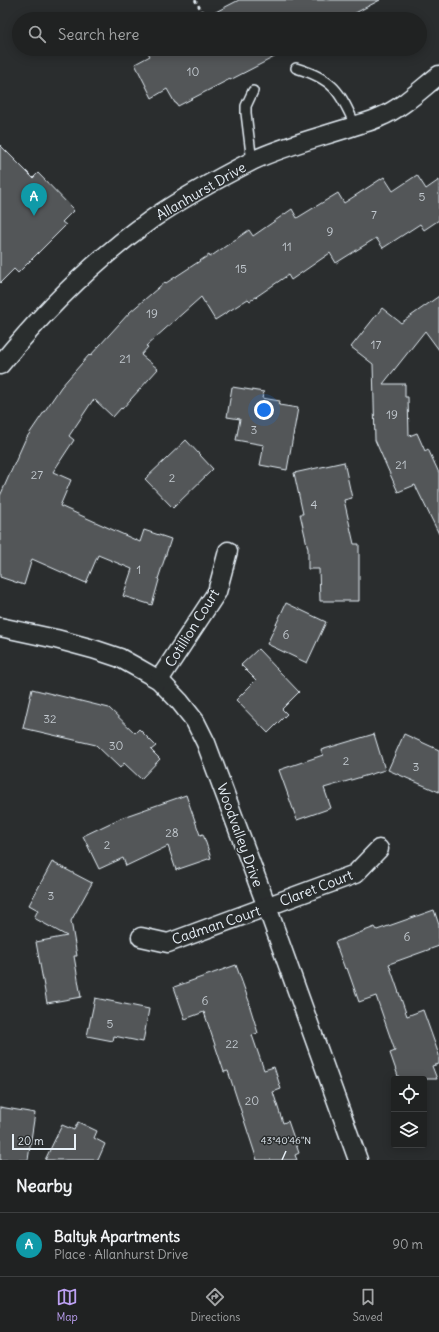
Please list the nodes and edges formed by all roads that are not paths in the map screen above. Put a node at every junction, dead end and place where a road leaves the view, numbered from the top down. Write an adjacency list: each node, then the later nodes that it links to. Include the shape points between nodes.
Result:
1 (296, 68): 4 (lane, via 320,76 338,91)
2 (439, 75): 4 (street, Allanhurst Drive, via 400,106 380,117)
3 (252, 91): 5 (lane, via 246,106)
4 (355, 125): 5 (street, Allanhurst Drive, via 279,150)
5 (252, 162): 6 (street, Allanhurst Drive, via 223,176 153,218 105,255 52,306)
6 (0, 365)
7 (228, 551): 9 (street, Cotillion Court, via 217,592)
8 (0, 627): 9 (street, Woodvalley Drive, via 56,639 120,658)
9 (159, 680): 11 (street, Woodvalley Drive, via 195,720 206,743)
10 (379, 849): 11 (street, Claret Court, via 356,874)
11 (267, 906): 12 (street, Cadman Court, via 168,943); 13 (street, Woodvalley Drive)
12 (141, 937)
13 (358, 1160)

